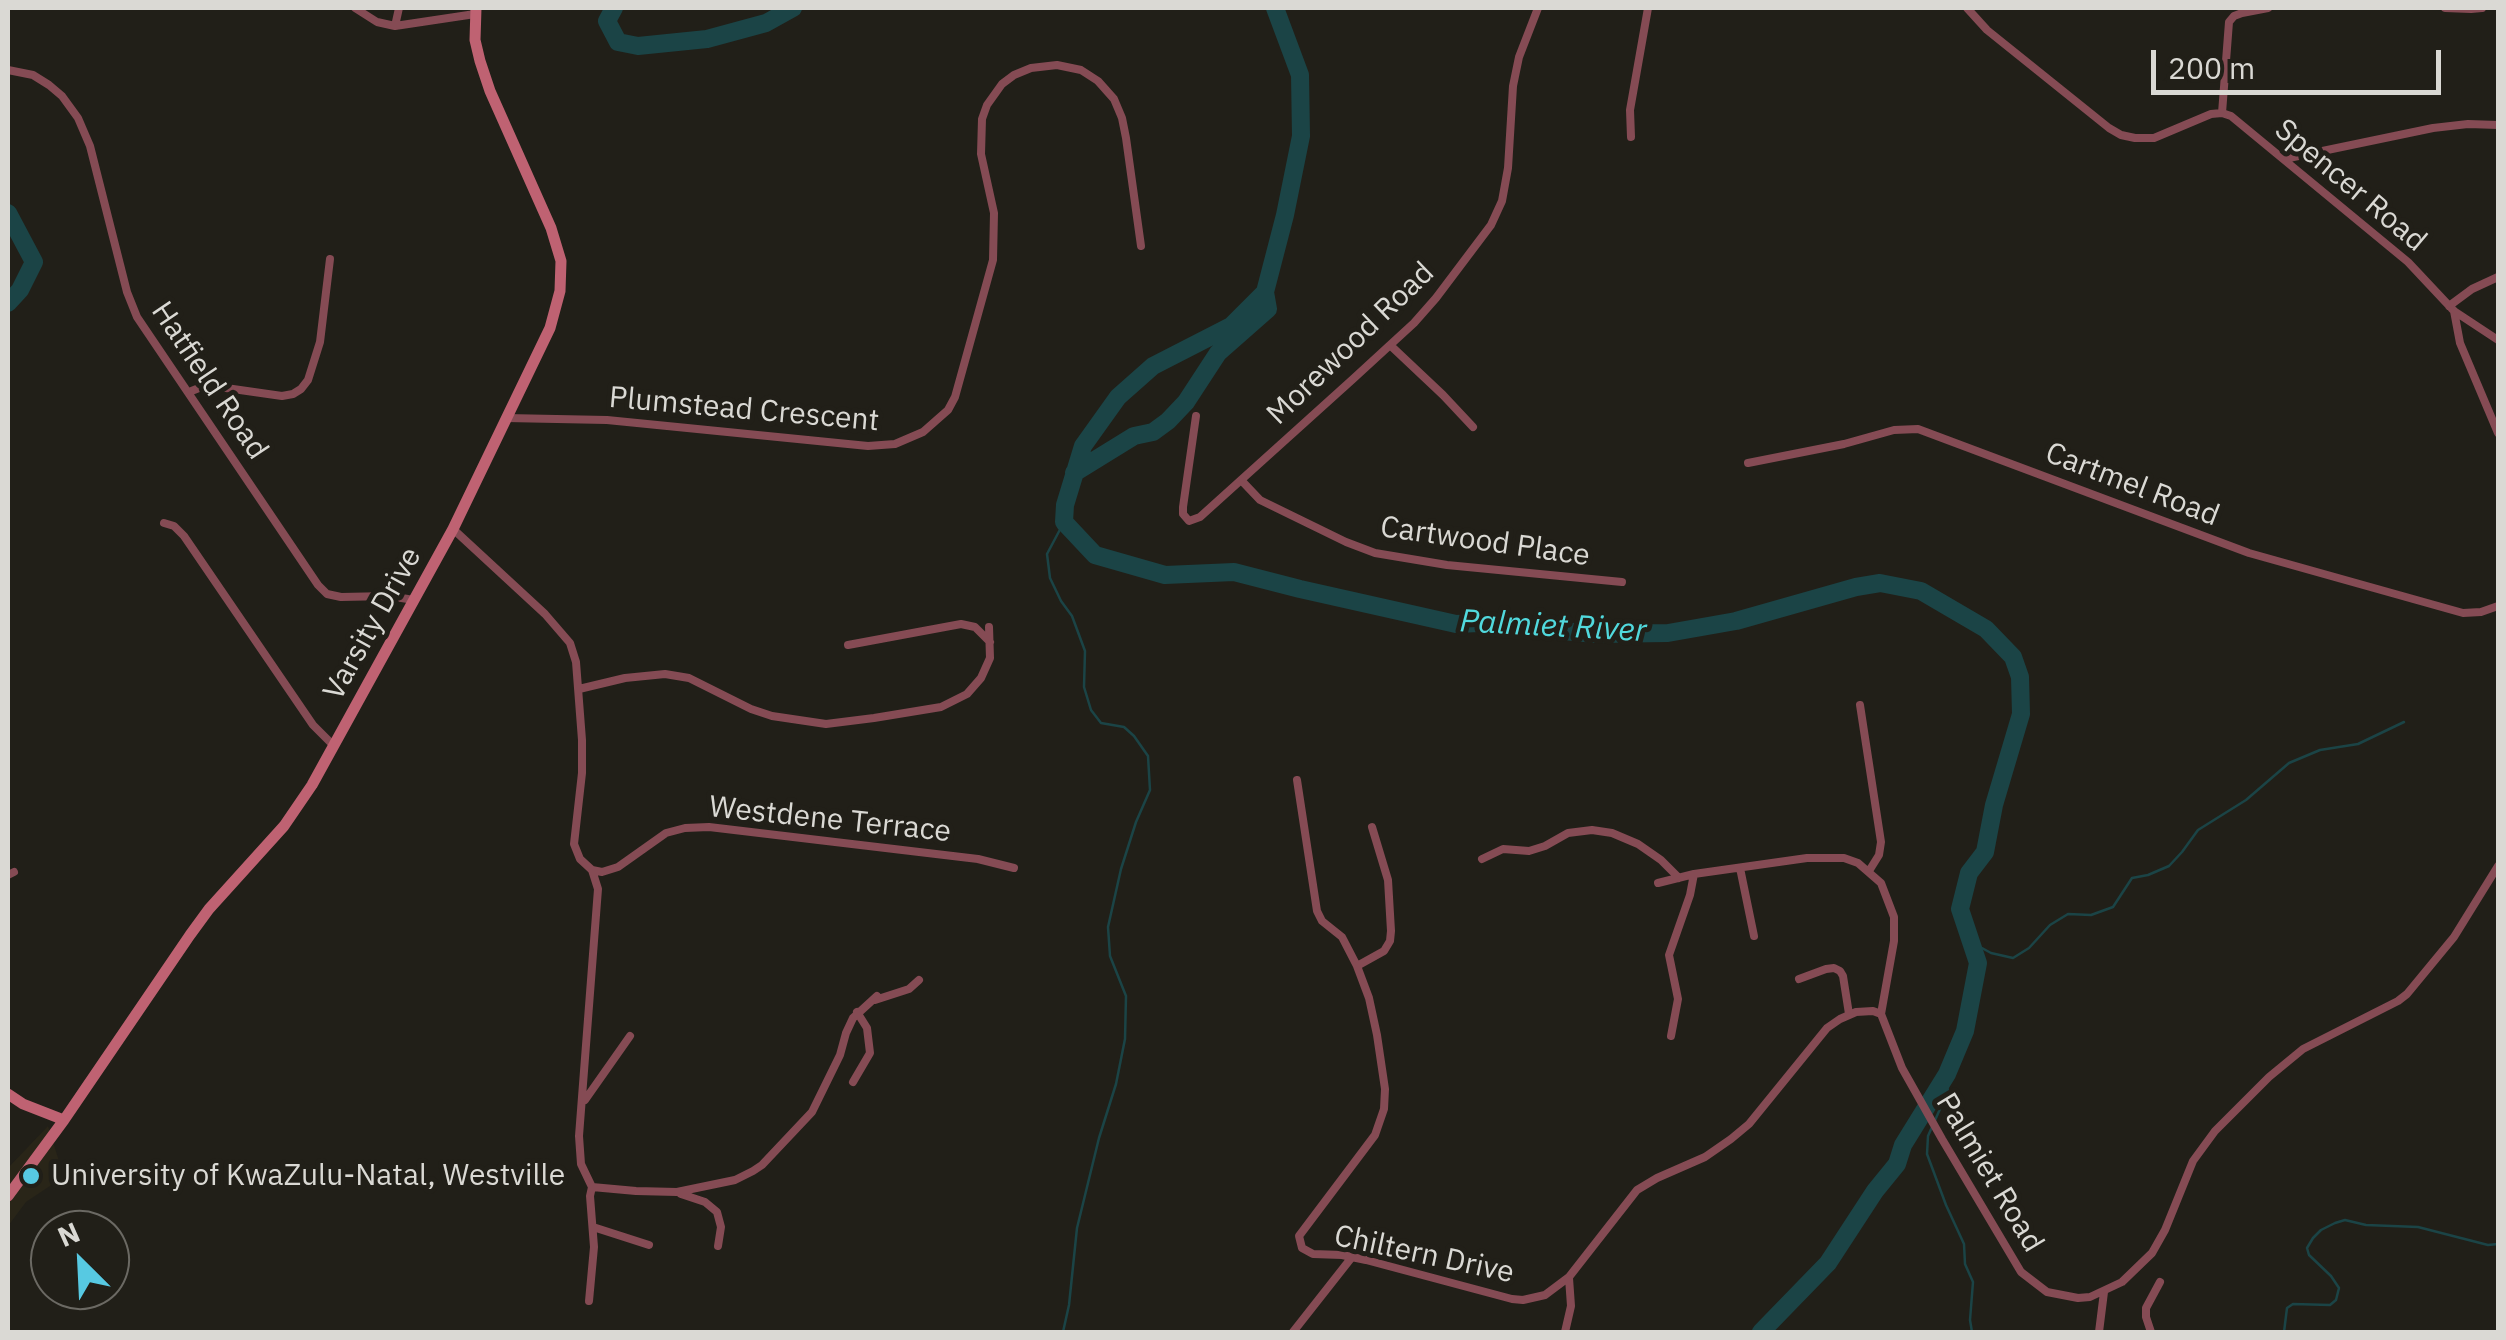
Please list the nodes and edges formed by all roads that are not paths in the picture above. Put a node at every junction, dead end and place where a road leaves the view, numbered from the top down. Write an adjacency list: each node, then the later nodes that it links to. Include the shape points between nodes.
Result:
1 (354, 8): 10 (street)
2 (399, 8): 10 (street)
3 (1538, 8): 21 (street, Morewood Road, via 1513,86 1508,168 1497,214 1448,283)
4 (1648, 8): 14 (street)
5 (1967, 8): 12 (street, via 2122,134 2154,138)
6 (2268, 8): 12 (street, via 2229,22)
7 (2445, 8): 8 (street)
8 (2482, 8)
9 (476, 11): 10 (street); 24 (street, Varsity Drive, via 480,61 551,228 561,269 550,328)
10 (395, 26)
11 (8, 70): 22 (street, Hatfield Road, via 49,84 78,118 132,305)
12 (2222, 113): 15 (street, Spencer Road)
13 (2498, 126): 15 (street, via 2432,128)
14 (1630, 137)
15 (2284, 159): 19 (street, Spencer Road, via 2408,262)
16 (1141, 246): 24 (street, Plumstead Crescent, via 1114,100 1081,70 1058,64 1030,68 1002,84 982,120 993,260 955,398 923,432 868,446 607,420)
17 (330, 259): 22 (street, via 320,342 302,389 282,396 212,386)
18 (2498, 278): 19 (street, via 2472,289)
19 (2451, 309): 20 (street, Spencer Road); 26 (street)
20 (2498, 340)
21 (1390, 345): 25 (street); 28 (street, Morewood Road)
22 (189, 392): 32 (street, Hatfield Road, via 323,591)
23 (1196, 416): 28 (street, Morewood Road, via 1185,519 1200,517)
24 (506, 418): 30 (street, Varsity Drive)
25 (1473, 426)
26 (2498, 433)
27 (1748, 463): 33 (street, Cartmel Road, via 1918,428 2250,554 2463,614)
28 (1241, 480): 31 (street, Cartwood Place, via 1260,500 1374,552)
29 (164, 523): 39 (street, via 184,536)
30 (453, 530): 32 (street, Varsity Drive); 37 (street, via 570,643)
31 (1622, 582)
32 (414, 600): 39 (street, Varsity Drive)
33 (2498, 606)
34 (989, 627): 35 (street)
35 (990, 642): 36 (street, via 975,627 960,624); 37 (street, via 981,678 960,700 840,723 772,716 677,676)
36 (848, 645)
37 (578, 689): 46 (street, via 582,773 574,844)
38 (1860, 705): 47 (street, via 1882,842)
39 (334, 746): 63 (street, Varsity Drive, via 284,826 190,935)
40 (1298, 780): 52 (street, Chiltern Drive, via 1317,911)
41 (1372, 827): 52 (street, via 1388,880 1390,941)
42 (1482, 860): 49 (street, via 1503,848 1529,851 1592,830 1638,844)
43 (2498, 866): 73 (street, via 2454,937 2407,994 2303,1049 2215,1131 2193,1161 2152,1253)
44 (1014, 868): 46 (street, Westdene Terrace, via 709,826 666,833 618,867)
45 (1740, 868): 47 (street, via 1826,856); 48 (street); 51 (street)
46 (592, 870): 62 (street, via 598,895)
47 (1869, 871): 57 (street, via 1894,917)
48 (1694, 874): 49 (street); 59 (street, via 1668,955 1678,999)
49 (1679, 878): 50 (street)
50 (1658, 882)
51 (1754, 936)
52 (1357, 966): 70 (street, Chiltern Drive, via 1377,1034 1384,1109 1368,1145 1298,1240 1313,1254)
53 (1799, 979): 56 (street, via 1840,971)
54 (919, 980): 55 (street)
55 (857, 1012): 60 (street, via 870,1053); 65 (street, via 812,1112 762,1165 734,1180)
56 (1849, 1014): 57 (street); 71 (street, Chiltern Drive, via 1827,1028 1731,1140 1637,1190)
57 (1882, 1014): 73 (street, Palmiet Road, via 1902,1068 2013,1260 2047,1292 2078,1298)
58 (630, 1036): 62 (street)
59 (1671, 1036)
60 (853, 1082)
61 (8, 1094): 63 (street)
62 (583, 1104): 64 (street, via 581,1164)
63 (64, 1120): 66 (street, Varsity Drive)
64 (592, 1187): 65 (street); 67 (street)
65 (677, 1192): 69 (street, via 717,1212)
66 (8, 1196)
67 (593, 1227): 68 (street); 74 (street)
68 (649, 1246)
69 (718, 1246)
70 (1352, 1257): 71 (street, Chiltern Drive, via 1512,1299 1545,1294); 75 (street)
71 (1569, 1277): 76 (street)
72 (2160, 1282): 78 (street, via 2146,1308)
73 (2104, 1292): 77 (street)
74 (589, 1301)
75 (1293, 1332)
76 (1565, 1332)
77 (2099, 1332)
78 (2151, 1332)

